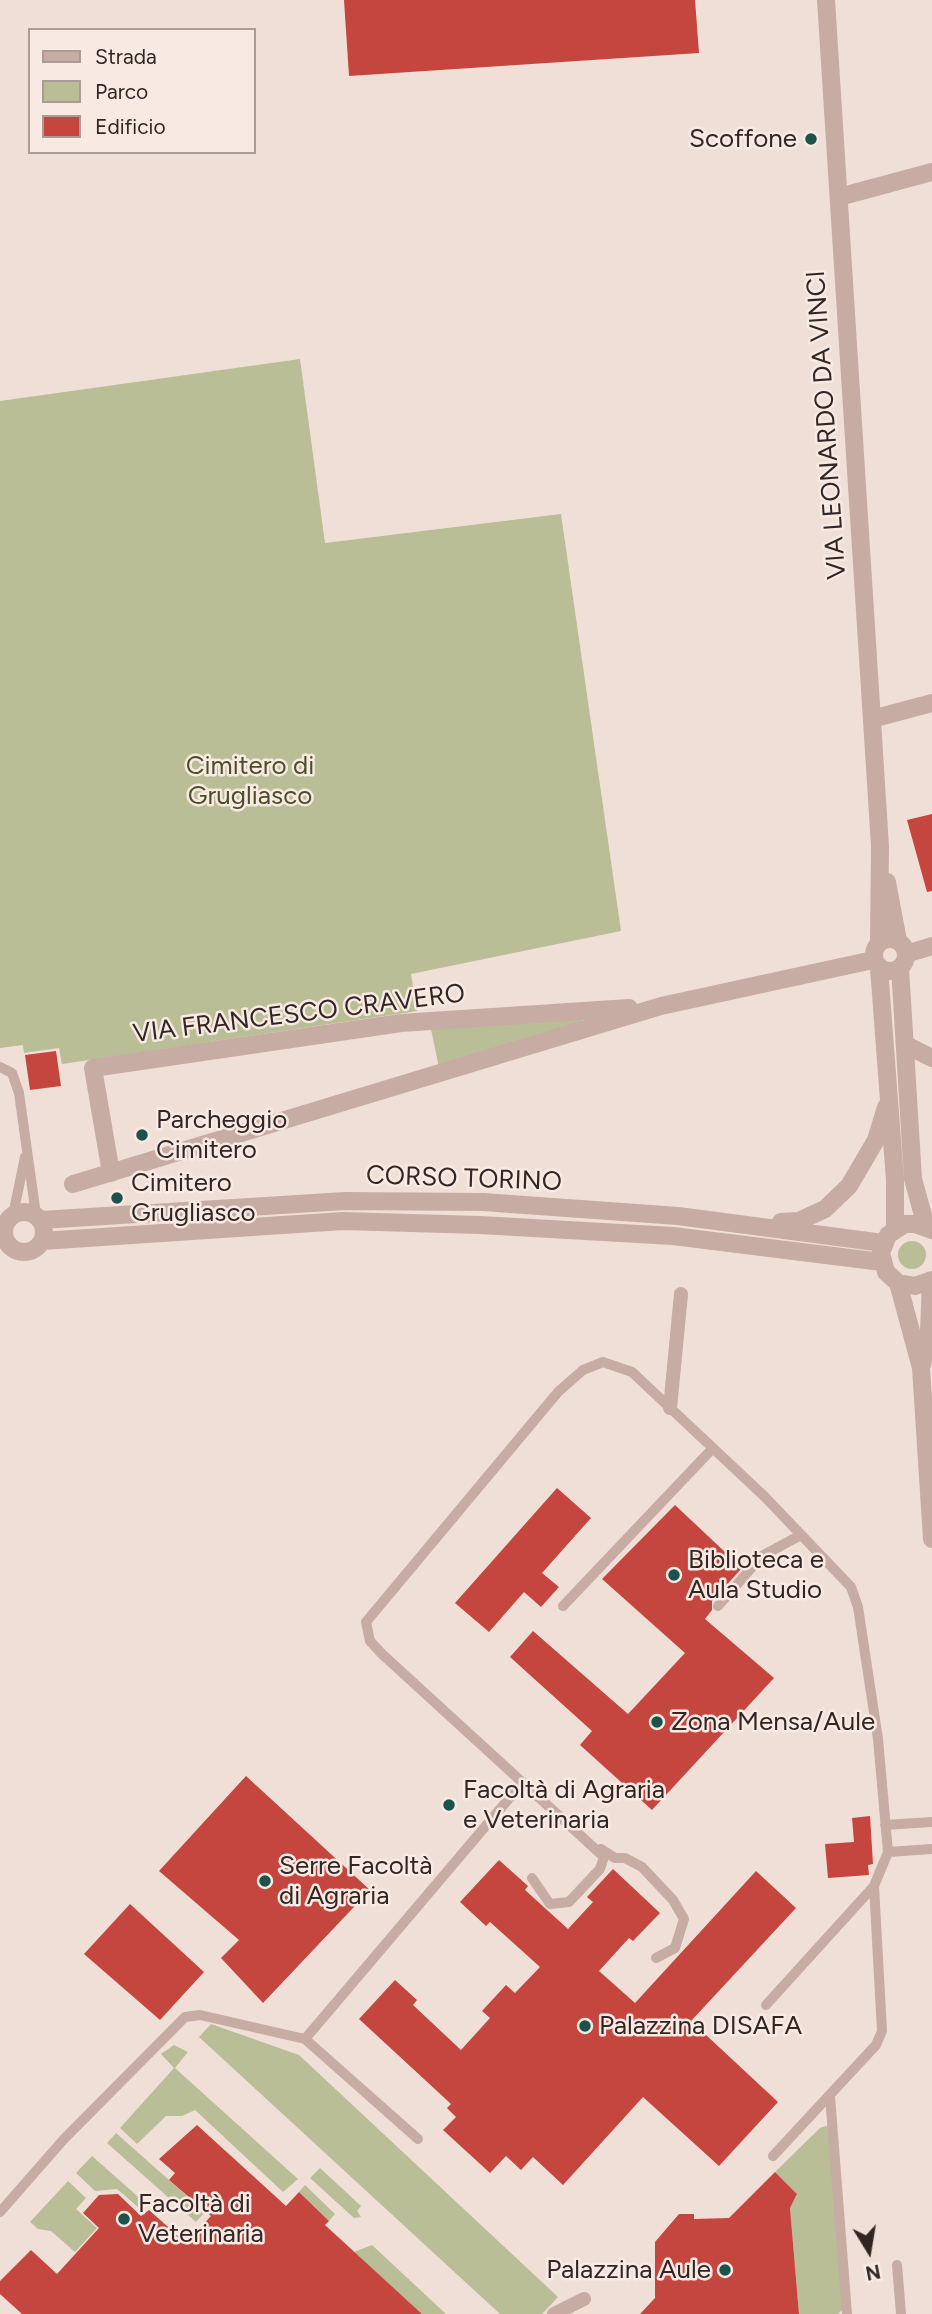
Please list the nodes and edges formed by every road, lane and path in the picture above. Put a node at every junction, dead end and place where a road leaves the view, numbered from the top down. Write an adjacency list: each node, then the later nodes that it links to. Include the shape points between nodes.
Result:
1 (826, 0): 3 (street, VIA LEONARDO DA VINCI)
2 (932, 172): 3 (street)
3 (839, 197): 5 (street, VIA LEONARDO DA VINCI)
4 (932, 703): 5 (street)
5 (872, 719): 6 (street, VIA LEONARDO DA VINCI)
6 (880, 846): 8 (street, VIA LEONARDO DA VINCI); 9 (street, VIA LEONARDO DA VINCI)
7 (932, 946): 8 (street)
8 (902, 954): 9 (street, via 893,971); 9 (street, via 886,939); 11 (street, VIA LEONARDO DA VINCI)
9 (877, 957): 10 (street, VIA FRANCESCO CRAVERO); 14 (street, VIA LEONARDO DA VINCI)
10 (661, 1006): 16 (street, VIA FRANCESCO CRAVERO); 16 (street, VIA FRANCESCO CRAVERO, via 401,1023 93,1068)
11 (906, 1045): 12 (street); 21 (street, VIA LEONARDO DA VINCI, via 914,1179)
12 (932, 1058)
13 (0, 1067): 15 (lane, via 16,1081)
14 (889, 1098): 20 (street, via 869,1151 849,1186 825,1209 799,1221); 22 (street, VIA LEONARDO DA VINCI)
15 (26, 1150): 18 (lane); 19 (lane)
16 (111, 1172): 17 (street, VIA FRANCESCO CRAVERO)
17 (73, 1184)
18 (38, 1217): 19 (street, CORSO TORINO, via 28,1212); 20 (street, CORSO TORINO, via 359,1201 483,1202); 23 (street, via 45,1229)
19 (6, 1220): 25 (street, CORSO TORINO)
20 (746, 1224): 24 (street, CORSO TORINO)
21 (929, 1228): 22 (street, via 905,1224)
22 (895, 1229): 24 (street)
23 (41, 1241): 25 (street, CORSO TORINO, via 28,1252); 26 (street, CORSO TORINO, via 343,1221 673,1236)
24 (883, 1243): 26 (street)
25 (4, 1244)
26 (882, 1262): 28 (street)
27 (932, 1280): 28 (street, via 915,1286); 30 (street)
28 (898, 1283): 30 (street)
29 (681, 1294): 31 (street)
30 (921, 1368): 34 (street)
31 (670, 1408): 32 (lane); 37 (lane, via 632,1373 603,1362 583,1370 558,1392 366,1622 370,1641 382,1654)
32 (713, 1448): 33 (lane); 35 (lane)
33 (799, 1536): 36 (lane, via 762,1556); 39 (lane, via 851,1587 859,1607)
34 (932, 1539)
35 (563, 1606)
36 (718, 1606)
37 (523, 1782): 40 (lane); 47 (lane)
38 (932, 1822): 39 (lane)
39 (886, 1825): 42 (lane)
40 (589, 1841): 43 (lane, via 604,1857 600,1868 569,1902 550,1904); 45 (lane, via 615,1858 642,1867 684,1919 676,1948)
41 (932, 1849): 42 (lane)
42 (888, 1852): 44 (lane)
43 (532, 1878)
44 (874, 1886): 46 (lane); 48 (lane, via 882,2031 876,2045)
45 (656, 1958)
46 (766, 2005)
47 (305, 2039): 49 (lane); 51 (lane, via 200,2015 185,2017 64,2139)
48 (830, 2096): 50 (lane); 55 (lane)
49 (418, 2139)
50 (773, 2156)
51 (0, 2212)
52 (897, 2265): 56 (lane)
53 (584, 2299): 54 (street)
54 (554, 2314)
55 (847, 2314)
56 (901, 2314)

